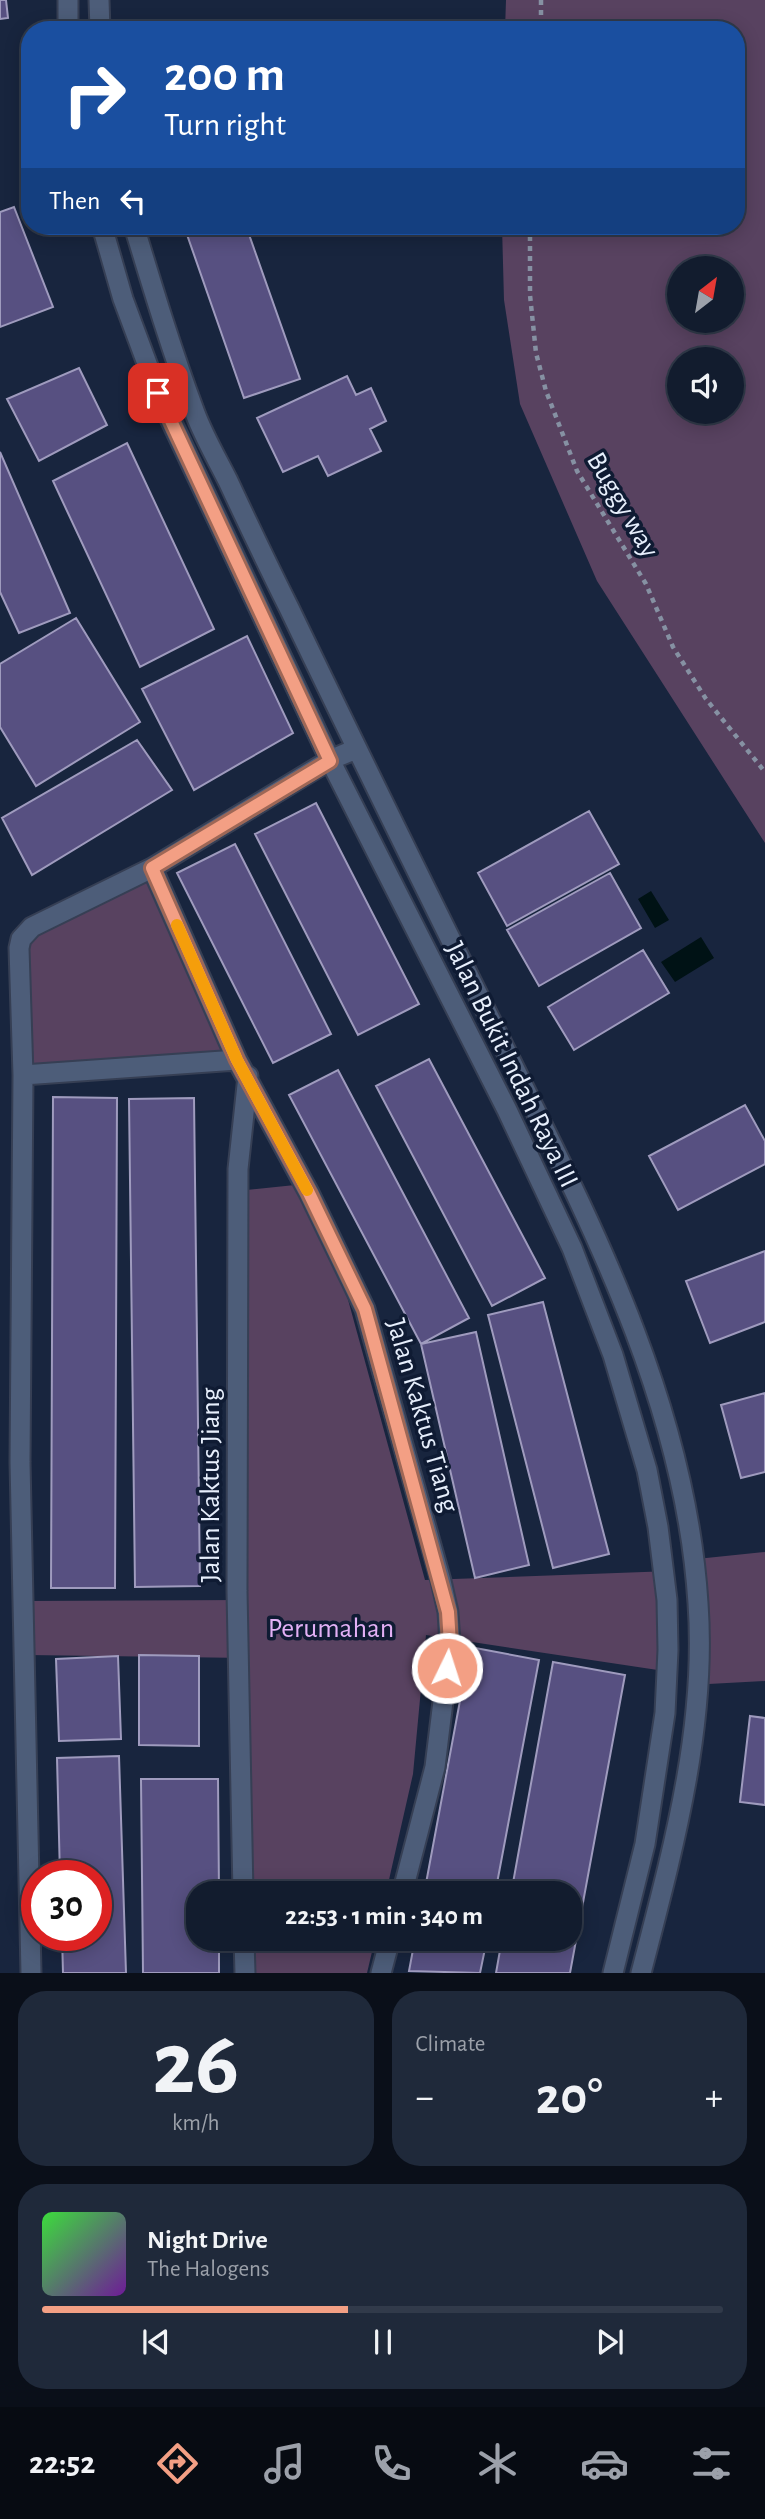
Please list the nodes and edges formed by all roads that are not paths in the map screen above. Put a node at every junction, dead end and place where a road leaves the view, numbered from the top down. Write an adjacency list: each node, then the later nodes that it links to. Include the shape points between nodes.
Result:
1 (68, 0): 3 (street)
2 (99, 0): 4 (street)
3 (68, 21)
4 (100, 21)
5 (105, 235): 8 (street, Jalan Bukit Indah Raya III, via 158,393)
6 (137, 235): 7 (street, via 197,417)
7 (356, 749): 8 (street); 12 (street)
8 (330, 761): 9 (street); 13 (street, Jalan Bukit Indah Raya III)
9 (152, 868): 10 (street, Jalan Kaktus Tiang); 11 (street, via 32,927 21,939)
10 (243, 1068): 11 (street); 14 (street, Jalan Kaktus Jiang, via 237,1182); 15 (street, Jalan Kaktus Tiang, via 365,1309 448,1612 450,1644 435,1767)
11 (23, 1075): 18 (street, via 20,1462)
12 (597, 1237): 13 (street); 22 (street, via 640,1345 677,1464 698,1599 695,1720 673,1852)
13 (572, 1248): 21 (street, Jalan Bukit Indah Raya III, via 613,1355 647,1470 667,1600 664,1713 645,1844)
14 (243, 1881)
15 (405, 1881)
16 (244, 1951): 19 (street)
17 (387, 1951): 20 (street)
18 (32, 1973)
19 (245, 1973)
20 (381, 1973)
21 (613, 1973)
22 (641, 1973)

